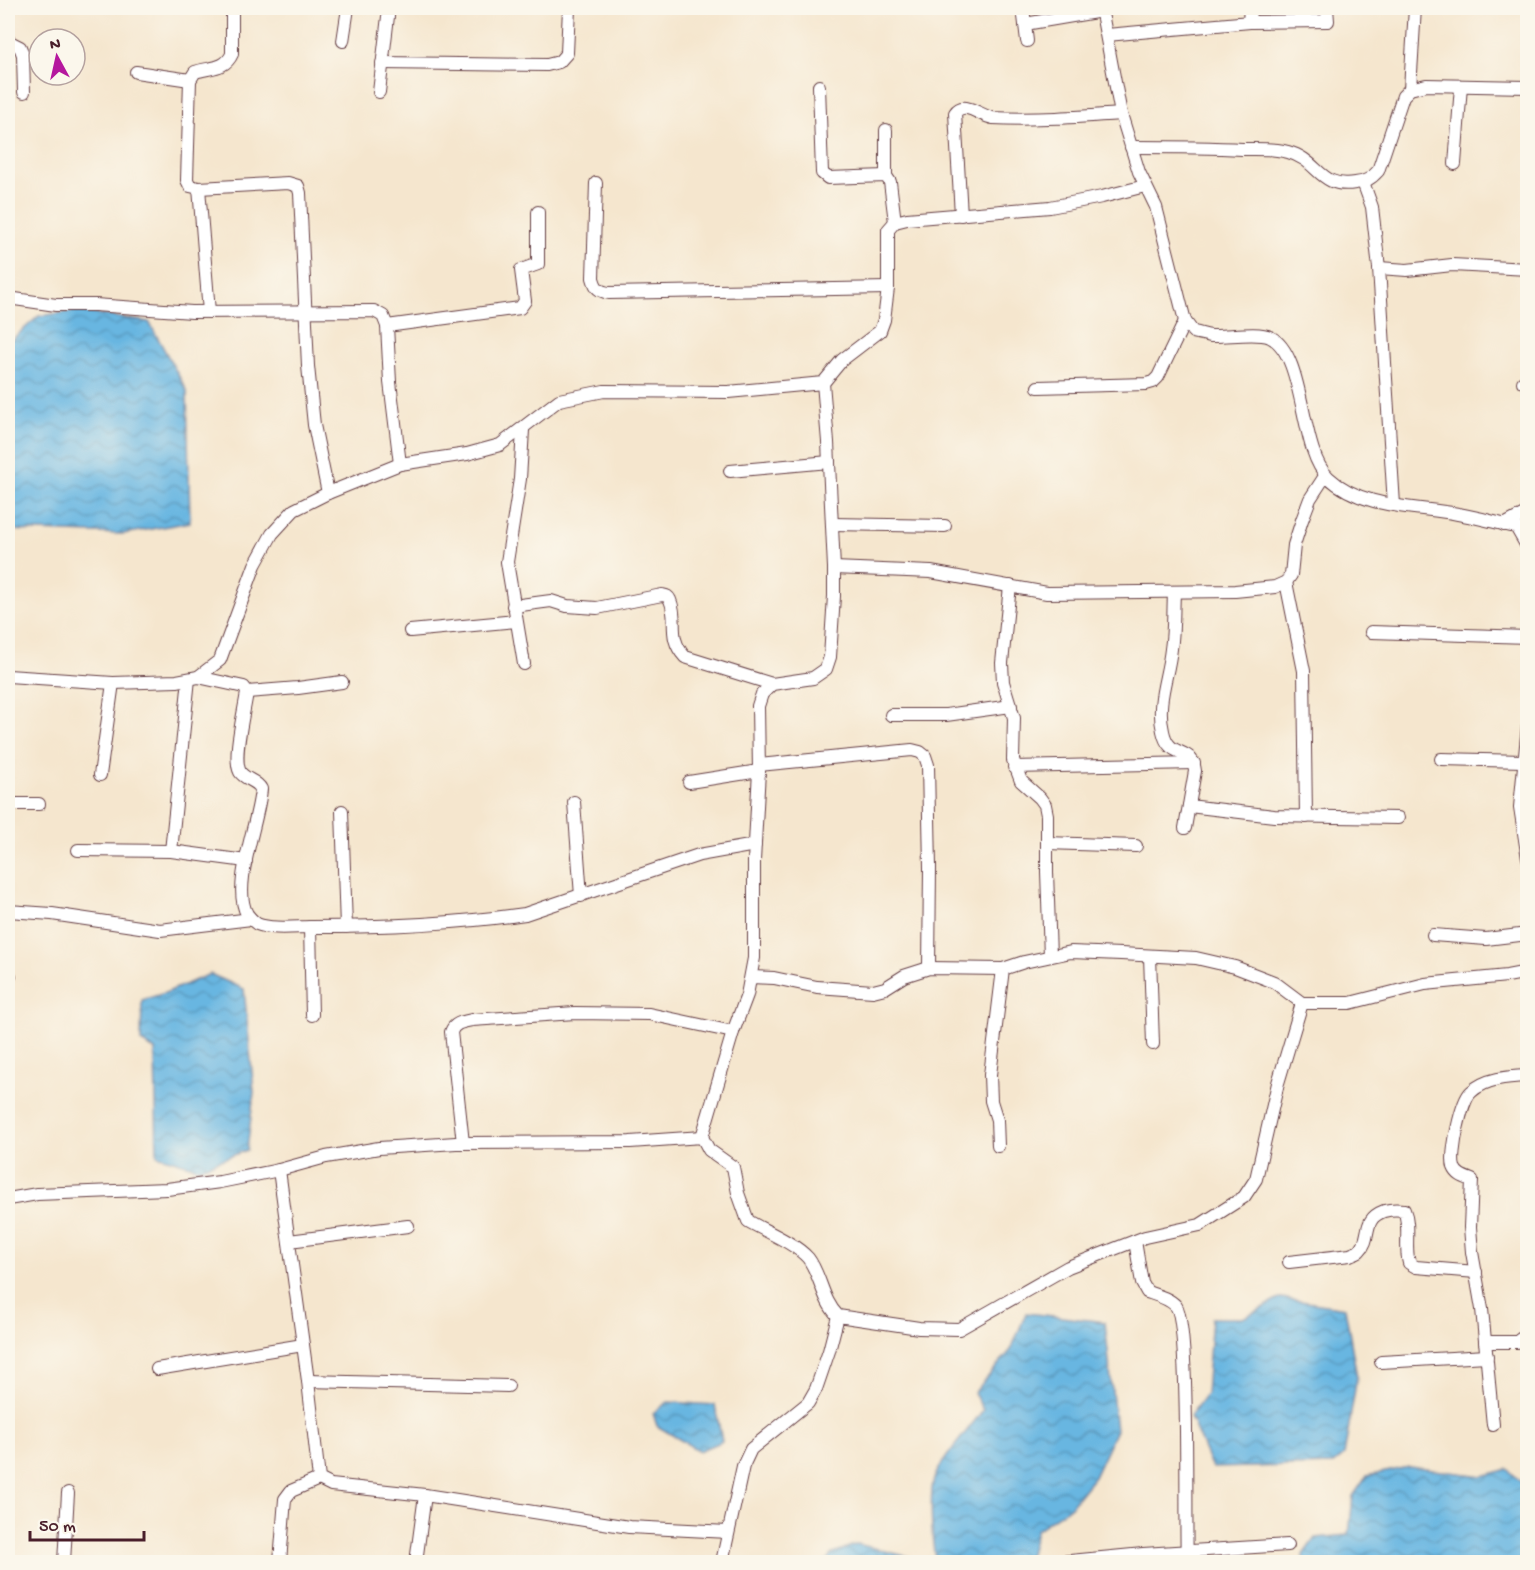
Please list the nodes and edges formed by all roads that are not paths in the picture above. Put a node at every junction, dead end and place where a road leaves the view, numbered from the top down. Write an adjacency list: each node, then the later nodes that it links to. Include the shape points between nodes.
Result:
1 (232, 8): 18 (street, via 229,60 224,66 195,72)
2 (348, 8): 14 (street)
3 (389, 8): 16 (street)
4 (569, 8): 16 (street, via 567,53 559,62)
5 (1023, 8): 11 (street)
6 (1249, 8): 10 (street)
7 (1327, 8): 10 (street, via 1328,21)
8 (1415, 8): 22 (street)
9 (1102, 9): 11 (street); 12 (street)
10 (1250, 22): 12 (street)
11 (1025, 24): 15 (street)
12 (1107, 35): 25 (street)
13 (8, 41): 23 (street, via 20,46 23,55)
14 (343, 41)
15 (1027, 41)
16 (382, 63): 24 (street)
17 (136, 72): 18 (street)
18 (190, 80): 33 (street, via 187,180 190,186)
19 (819, 86): 29 (street, via 824,176)
20 (1461, 86): 21 (street); 22 (street); 28 (street)
21 (1527, 87)
22 (1410, 88): 30 (street, via 1403,96 1378,171)
23 (24, 92)
24 (379, 92)
25 (1121, 114): 27 (street); 35 (street, via 990,118 969,108 957,109)
26 (886, 130): 29 (street)
27 (1131, 147): 30 (street, via 1286,152 1308,160 1333,183); 32 (street)
28 (1455, 164)
29 (886, 176): 36 (street)
30 (1363, 182): 37 (street, via 1372,207)
31 (596, 183): 39 (street, via 593,278 600,291)
32 (1145, 186): 35 (street, via 1050,207); 43 (street, via 1156,207)
33 (199, 188): 41 (street, via 288,183 298,186); 42 (street)
34 (538, 212): 44 (street, via 538,264 521,270 525,301 520,308)
35 (961, 216): 36 (street)
36 (895, 222): 39 (street, via 888,230)
37 (1379, 268): 38 (street, via 1407,270 1452,265); 53 (street)
38 (1527, 269)
39 (888, 288): 45 (street, via 880,331 842,360)
40 (8, 298): 42 (street)
41 (305, 311): 42 (street); 44 (street, via 374,310 383,316); 52 (street, via 314,425)
42 (209, 312)
43 (1185, 321): 46 (street, via 1153,382); 51 (street, via 1193,332 1211,336 1267,336 1277,341 1286,352)
44 (387, 326): 49 (street)
45 (823, 383): 47 (street, via 728,392 604,391 559,400); 48 (street)
46 (1038, 387)
47 (523, 430): 49 (street, via 489,449); 63 (street, via 507,562)
48 (829, 462): 50 (street); 55 (street)
49 (400, 464): 52 (street)
50 (730, 471)
51 (1325, 476): 53 (street, via 1361,497); 60 (street, via 1302,520 1291,575)
52 (328, 493): 70 (street, via 294,510 272,534 255,565 220,660)
53 (1394, 505): 56 (street)
54 (1527, 512): 56 (street)
55 (832, 524): 57 (street); 59 (street)
56 (1504, 525): 58 (street, via 1516,527)
57 (945, 526)
58 (1527, 548)
59 (834, 568): 61 (street, via 931,572); 73 (street, via 829,664 813,678)
60 (1286, 582): 62 (street, via 1260,589); 90 (street, via 1304,670)
61 (1010, 586): 62 (street, via 1047,593); 75 (street, via 1002,663)
62 (1174, 593): 80 (street, via 1171,650 1160,717 1165,742)
63 (513, 606): 64 (street); 73 (street, via 551,601 597,608 663,595 671,601 674,638 685,657)
64 (516, 621): 65 (street); 68 (street)
65 (410, 631)
66 (1371, 632): 67 (street)
67 (1527, 637)
68 (524, 664)
69 (8, 676): 72 (street)
70 (193, 678): 72 (street); 74 (street, via 244,687); 98 (street)
71 (342, 682): 74 (street)
72 (113, 683): 83 (street)
73 (772, 684): 82 (street, via 762,693 758,706)
74 (247, 692): 100 (street, via 238,769 261,789)
75 (1011, 706): 76 (street, via 946,715); 81 (street)
76 (891, 715)
77 (1527, 727): 79 (street)
78 (1441, 759): 79 (street)
79 (1524, 761): 93 (street, via 1520,807)
80 (1194, 764): 81 (street); 88 (street)
81 (1014, 766): 94 (street, via 1021,781 1045,805)
82 (759, 768): 84 (street); 95 (street); 110 (street, via 912,750 925,756)
83 (100, 775)
84 (689, 782)
85 (574, 802): 101 (street)
86 (8, 804): 87 (street)
87 (39, 804)
88 (1189, 806): 90 (street); 92 (street)
89 (342, 811): 105 (street)
90 (1306, 817): 91 (street)
91 (1398, 818)
92 (1185, 828)
93 (1526, 836): 99 (street)
94 (1047, 843): 96 (street); 108 (street)
95 (755, 845): 101 (street, via 699,855); 113 (street)
96 (1136, 846)
97 (78, 850): 98 (street)
98 (171, 851): 100 (street)
99 (1527, 859)
100 (246, 861): 103 (street, via 242,895)
101 (581, 896): 105 (street, via 525,914 498,918)
102 (8, 911): 103 (street, via 160,930)
103 (251, 919): 104 (street, via 256,924 277,927)
104 (310, 927): 105 (street); 115 (street)
105 (345, 927)
106 (1527, 934): 107 (street, via 1486,939)
107 (1432, 935)
108 (1050, 956): 109 (street, via 1071,952); 111 (street)
109 (1150, 956): 114 (street, via 1196,958 1234,967 1274,982); 117 (street)
110 (929, 968): 111 (street); 113 (street, via 873,991)
111 (1002, 969): 121 (street, via 990,1075)
112 (1527, 972): 114 (street, via 1425,984 1350,1003)
113 (751, 977): 116 (street)
114 (1302, 1003): 126 (street, via 1252,1188 1200,1225)
115 (312, 1016)
116 (733, 1032): 119 (street); 120 (street, via 649,1014 575,1013 458,1023 451,1032)
117 (1153, 1044)
118 (1527, 1076): 128 (street, via 1491,1080 1472,1091 1465,1098 1458,1123 1453,1161 1459,1175 1472,1180 1470,1227)
119 (702, 1137): 120 (street, via 630,1142); 129 (street, via 709,1150 734,1167 748,1221 797,1248 808,1259 830,1308)
120 (462, 1143): 122 (street, via 379,1148)
121 (998, 1146)
122 (279, 1170): 123 (street, via 167,1189 37,1194); 125 (street)
123 (8, 1199)
124 (408, 1226): 125 (street)
125 (289, 1241): 132 (street)
126 (1135, 1241): 129 (street, via 1068,1267 959,1329 920,1328); 144 (street, via 1147,1292 1175,1305 1180,1318)
127 (1289, 1262): 128 (street, via 1359,1251 1370,1220 1397,1209 1404,1210 1407,1216 1409,1263 1416,1267)
128 (1476, 1272): 131 (street)
129 (838, 1316): 142 (street, via 808,1403 751,1449 743,1466)
130 (1527, 1333): 131 (street, via 1517,1342)
131 (1485, 1342): 133 (street)
132 (303, 1345): 135 (street); 136 (street)
133 (1486, 1356): 134 (street); 138 (street)
134 (1382, 1362)
135 (157, 1369)
136 (308, 1381): 137 (street); 139 (street)
137 (508, 1386)
138 (1493, 1425)
139 (319, 1479): 141 (street, via 331,1485); 146 (street, via 291,1491 285,1499)
140 (68, 1493): 145 (street)
141 (425, 1495): 142 (street, via 629,1527); 147 (street)
142 (728, 1532): 148 (street)
143 (1288, 1545): 144 (street)
144 (1187, 1557): 149 (street)
145 (64, 1563)
146 (280, 1563)
147 (416, 1563)
148 (722, 1563)
149 (1060, 1563)

